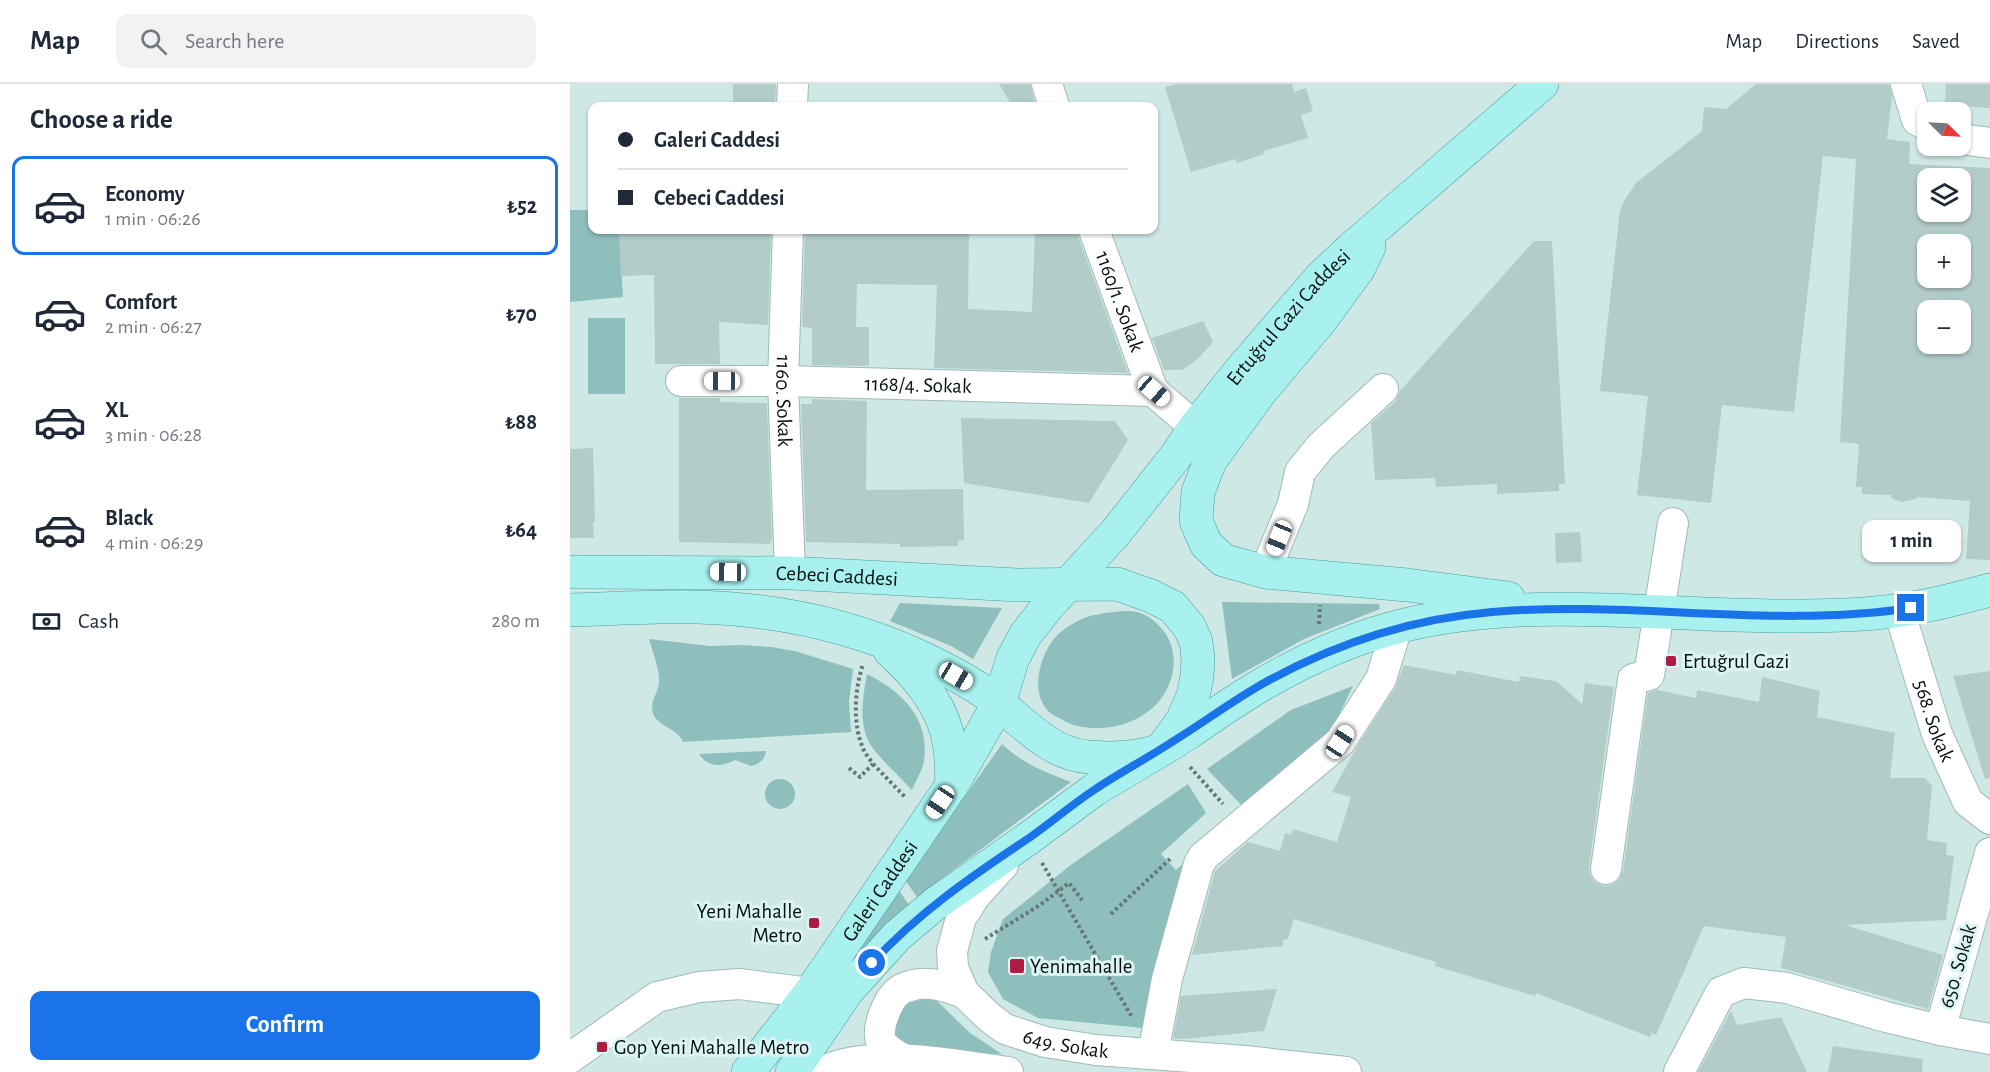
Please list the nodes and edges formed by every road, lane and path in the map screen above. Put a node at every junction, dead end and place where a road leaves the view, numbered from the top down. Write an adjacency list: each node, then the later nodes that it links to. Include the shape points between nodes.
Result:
1 (793, 84): 5 (street)
2 (1047, 84): 6 (street)
3 (1542, 84): 10 (main road, Ertuğrul Gazi Caddesi)
4 (1906, 84): 7 (street)
5 (792, 102)
6 (1053, 102)
7 (1917, 120)
8 (1971, 140): 9 (street)
9 (1990, 143)
10 (1381, 224): 17 (main road, Ertuğrul Gazi Caddesi, via 1320,278); 20 (main road, via 1359,268 1328,311 1261,391 1210,461 1198,492 1196,521 1206,544 1223,560)
11 (788, 234): 14 (street, 1160. Sokak)
12 (1095, 234): 16 (street, 1160/1. Sokak)
13 (681, 381): 14 (street, 1168/4. Sokak)
14 (783, 381): 16 (street, 1168/4. Sokak); 21 (street, 1160. Sokak)
15 (1383, 389): 20 (street, via 1321,446 1300,472 1293,504)
16 (1154, 391): 17 (street, 1160/1. Sokak)
17 (1195, 427): 23 (main road, Ertuğrul Gazi Caddesi, via 1137,507)
18 (1673, 523): 28 (street)
19 (570, 572): 21 (main road, Cebeci Caddesi)
20 (1265, 572): 22 (main road)
21 (790, 573): 23 (main road, Cebeci Caddesi, via 1018,585)
22 (1321, 577): 25 (main road); 31 (path, via 1319,623)
23 (1068, 583): 32 (main road, via 1026,634 1013,658); 33 (main road, via 1117,584 1151,596 1173,608 1190,628 1197,658 1193,696 1182,721)
24 (1990, 591): 27 (main road)
25 (1575, 608): 28 (main road); 29 (main road, Galeri Caddesi, via 1494,611 1438,617)
26 (570, 610): 30 (main road, Cebeci Caddesi, via 734,609 775,613)
27 (1899, 610): 28 (main road, via 1773,616); 37 (street, 568. Sokak, via 1937,734 1968,802)
28 (1659, 612): 43 (street, via 1650,675 1633,679)
29 (1397, 627): 31 (main road, Galeri Caddesi); 39 (street, via 1381,679 1340,742)
30 (875, 638): 32 (main road, Cebeci Caddesi, via 944,669); 34 (path, via 860,672 857,704 858,731); 36 (main road, via 903,663 937,709 949,742)
31 (1330, 651): 33 (main road, Galeri Caddesi, via 1262,685)
32 (999, 703): 33 (main road, via 1031,732 1061,750 1084,757); 36 (main road, Galeri Caddesi)
33 (1161, 750): 39 (path, via 1192,768); 40 (main road, Galeri Caddesi, via 1094,790)
34 (873, 764): 35 (path, via 860,777); 38 (path)
35 (849, 768)
36 (952, 785): 38 (main road, Galeri Caddesi)
37 (1990, 819)
38 (928, 820): 48 (main road, Galeri Caddesi)
39 (1240, 825): 52 (street, via 1199,864 1167,979)
40 (1012, 849): 49 (street, 649. Sokak, via 1000,871 975,896 961,918 952,951 953,968); 56 (main road, Galeri Caddesi, via 897,936 848,990)
41 (1990, 853): 50 (street, 650. Sokak)
42 (1171, 858): 46 (path)
43 (1606, 869)
44 (1058, 893): 45 (path, via 1069,883); 47 (path); 52 (path)
45 (1082, 900)
46 (1111, 914)
47 (981, 942)
48 (810, 993): 53 (street, via 740,984 699,987 657,997); 55 (main road, Galeri Caddesi)
49 (964, 993): 52 (street, 649. Sokak, via 1005,1029 1025,1037 1096,1050); 54 (street, via 933,984 900,990 887,1007 880,1026 882,1042)
50 (1940, 1030): 51 (street, 650. Sokak); 60 (street, via 1786,988 1744,983 1721,992)
51 (1990, 1039)
52 (1154, 1054): 59 (street, 649. Sokak)
53 (570, 1058)
54 (903, 1059): 57 (street, 649. Sokak, via 835,1065); 58 (street, 649. Sokak)
55 (748, 1072)
56 (792, 1072)
57 (821, 1072)
58 (1008, 1072)
59 (1346, 1072)
60 (1679, 1072)

